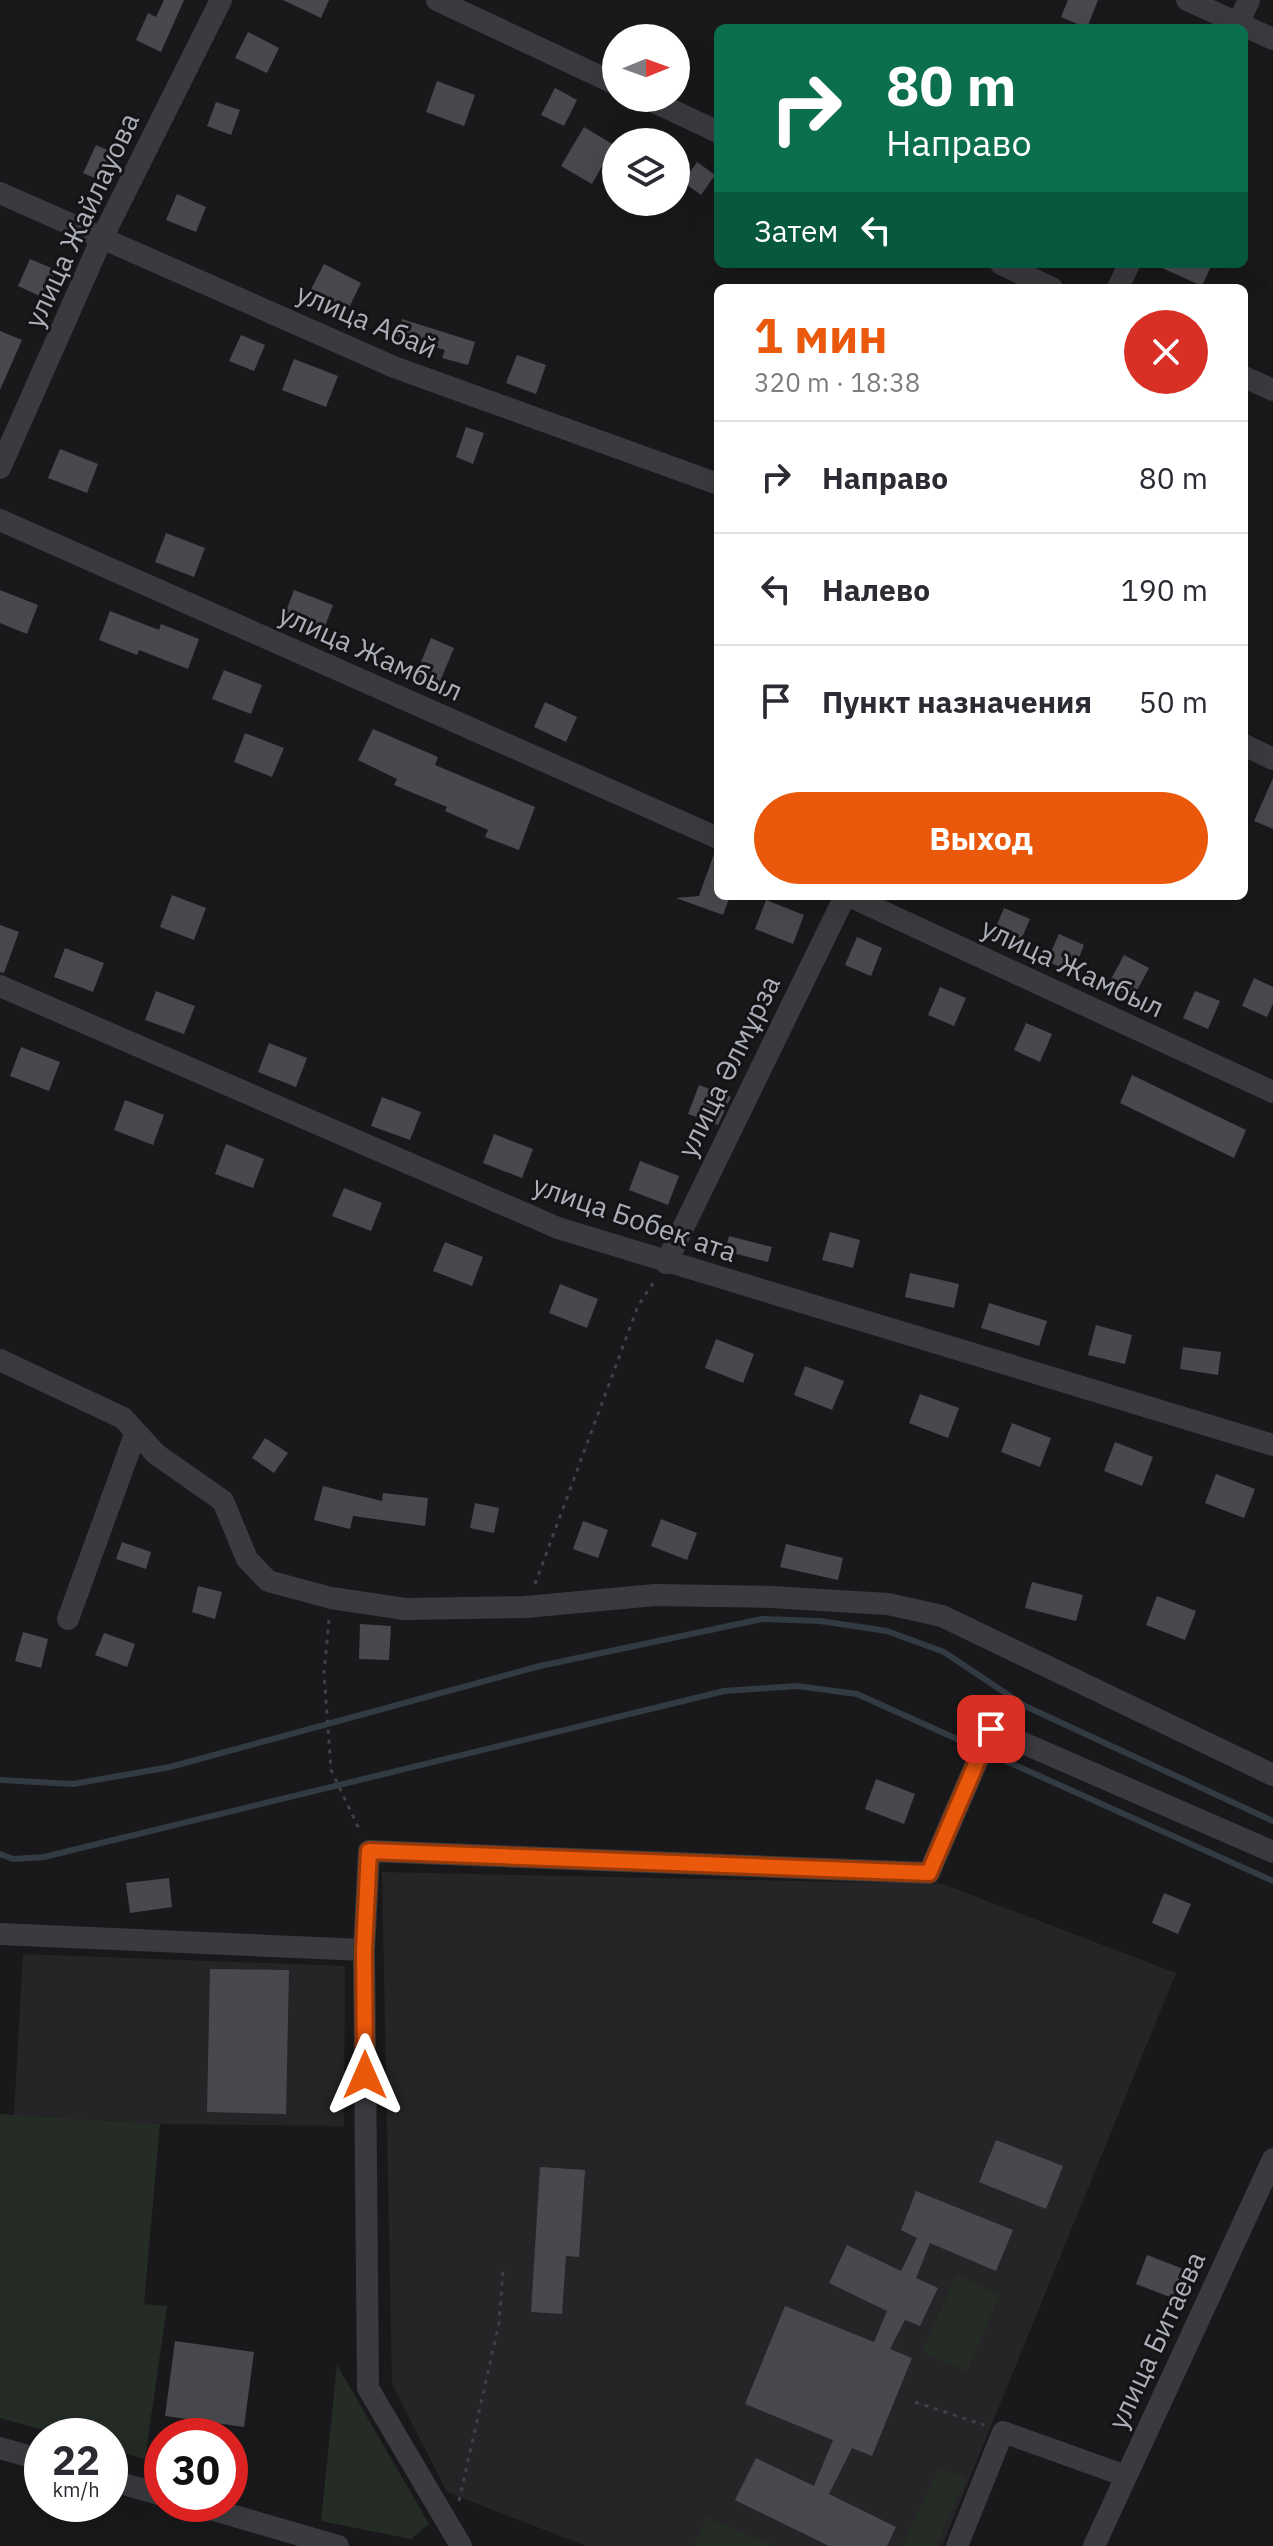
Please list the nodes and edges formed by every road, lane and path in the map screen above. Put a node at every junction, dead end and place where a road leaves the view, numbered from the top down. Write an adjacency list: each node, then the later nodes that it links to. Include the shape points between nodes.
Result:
1 (221, 0): 13 (street, улица Жайлауова)
2 (437, 0): 9 (street)
3 (1187, 0): 5 (street)
4 (1249, 0): 6 (street)
5 (1233, 24)
6 (1238, 24)
7 (1248, 30): 8 (street)
8 (1273, 39)
9 (602, 77)
10 (676, 112): 11 (street)
11 (714, 130)
12 (0, 193): 13 (street, улица Абай)
13 (102, 238): 18 (street, улица Жайлауова); 19 (street, улица Абай, via 394,367)
14 (1010, 268): 15 (street)
15 (1044, 284)
16 (1248, 379): 17 (street)
17 (1273, 390)
18 (0, 468)
19 (714, 483)
20 (0, 520): 23 (street, улица Жамбыл)
21 (1248, 747): 22 (street)
22 (1273, 759)
23 (714, 836)
24 (845, 900): 28 (street, улица Әлмұрза)
25 (856, 900): 27 (street, улица Жамбыл)
26 (0, 986): 28 (street, улица Бобек ата, via 558,1228)
27 (1273, 1092)
28 (666, 1263): 31 (street, улица Бобек ата); 33 (path, via 638,1306)
29 (0, 1360): 30 (street, via 123,1418)
30 (136, 1432): 32 (street, via 156,1454 223,1501 247,1559 268,1581); 34 (street)
31 (1273, 1445)
32 (331, 1598): 33 (street, via 405,1609); 36 (path, via 324,1673 331,1770)
33 (526, 1607): 35 (street, via 655,1595 772,1597 888,1604 942,1616)
34 (68, 1619)
35 (1273, 1775)
36 (369, 1851): 37 (street, via 929,1873 991,1729); 39 (street)
37 (1273, 1852)
38 (0, 1934): 39 (street)
39 (364, 1950): 48 (street, via 368,2388)
40 (1271, 2171): 46 (street, улица Битаева)
41 (503, 2270): 48 (path, via 499,2323)
42 (915, 2402): 43 (path)
43 (1003, 2432): 46 (street); 50 (street)
44 (0, 2448): 45 (street)
45 (24, 2455)
46 (1126, 2476): 51 (street, улица Битаева)
47 (248, 2520): 49 (street)
48 (457, 2539)
49 (338, 2546)
50 (957, 2546)
51 (1094, 2546)

